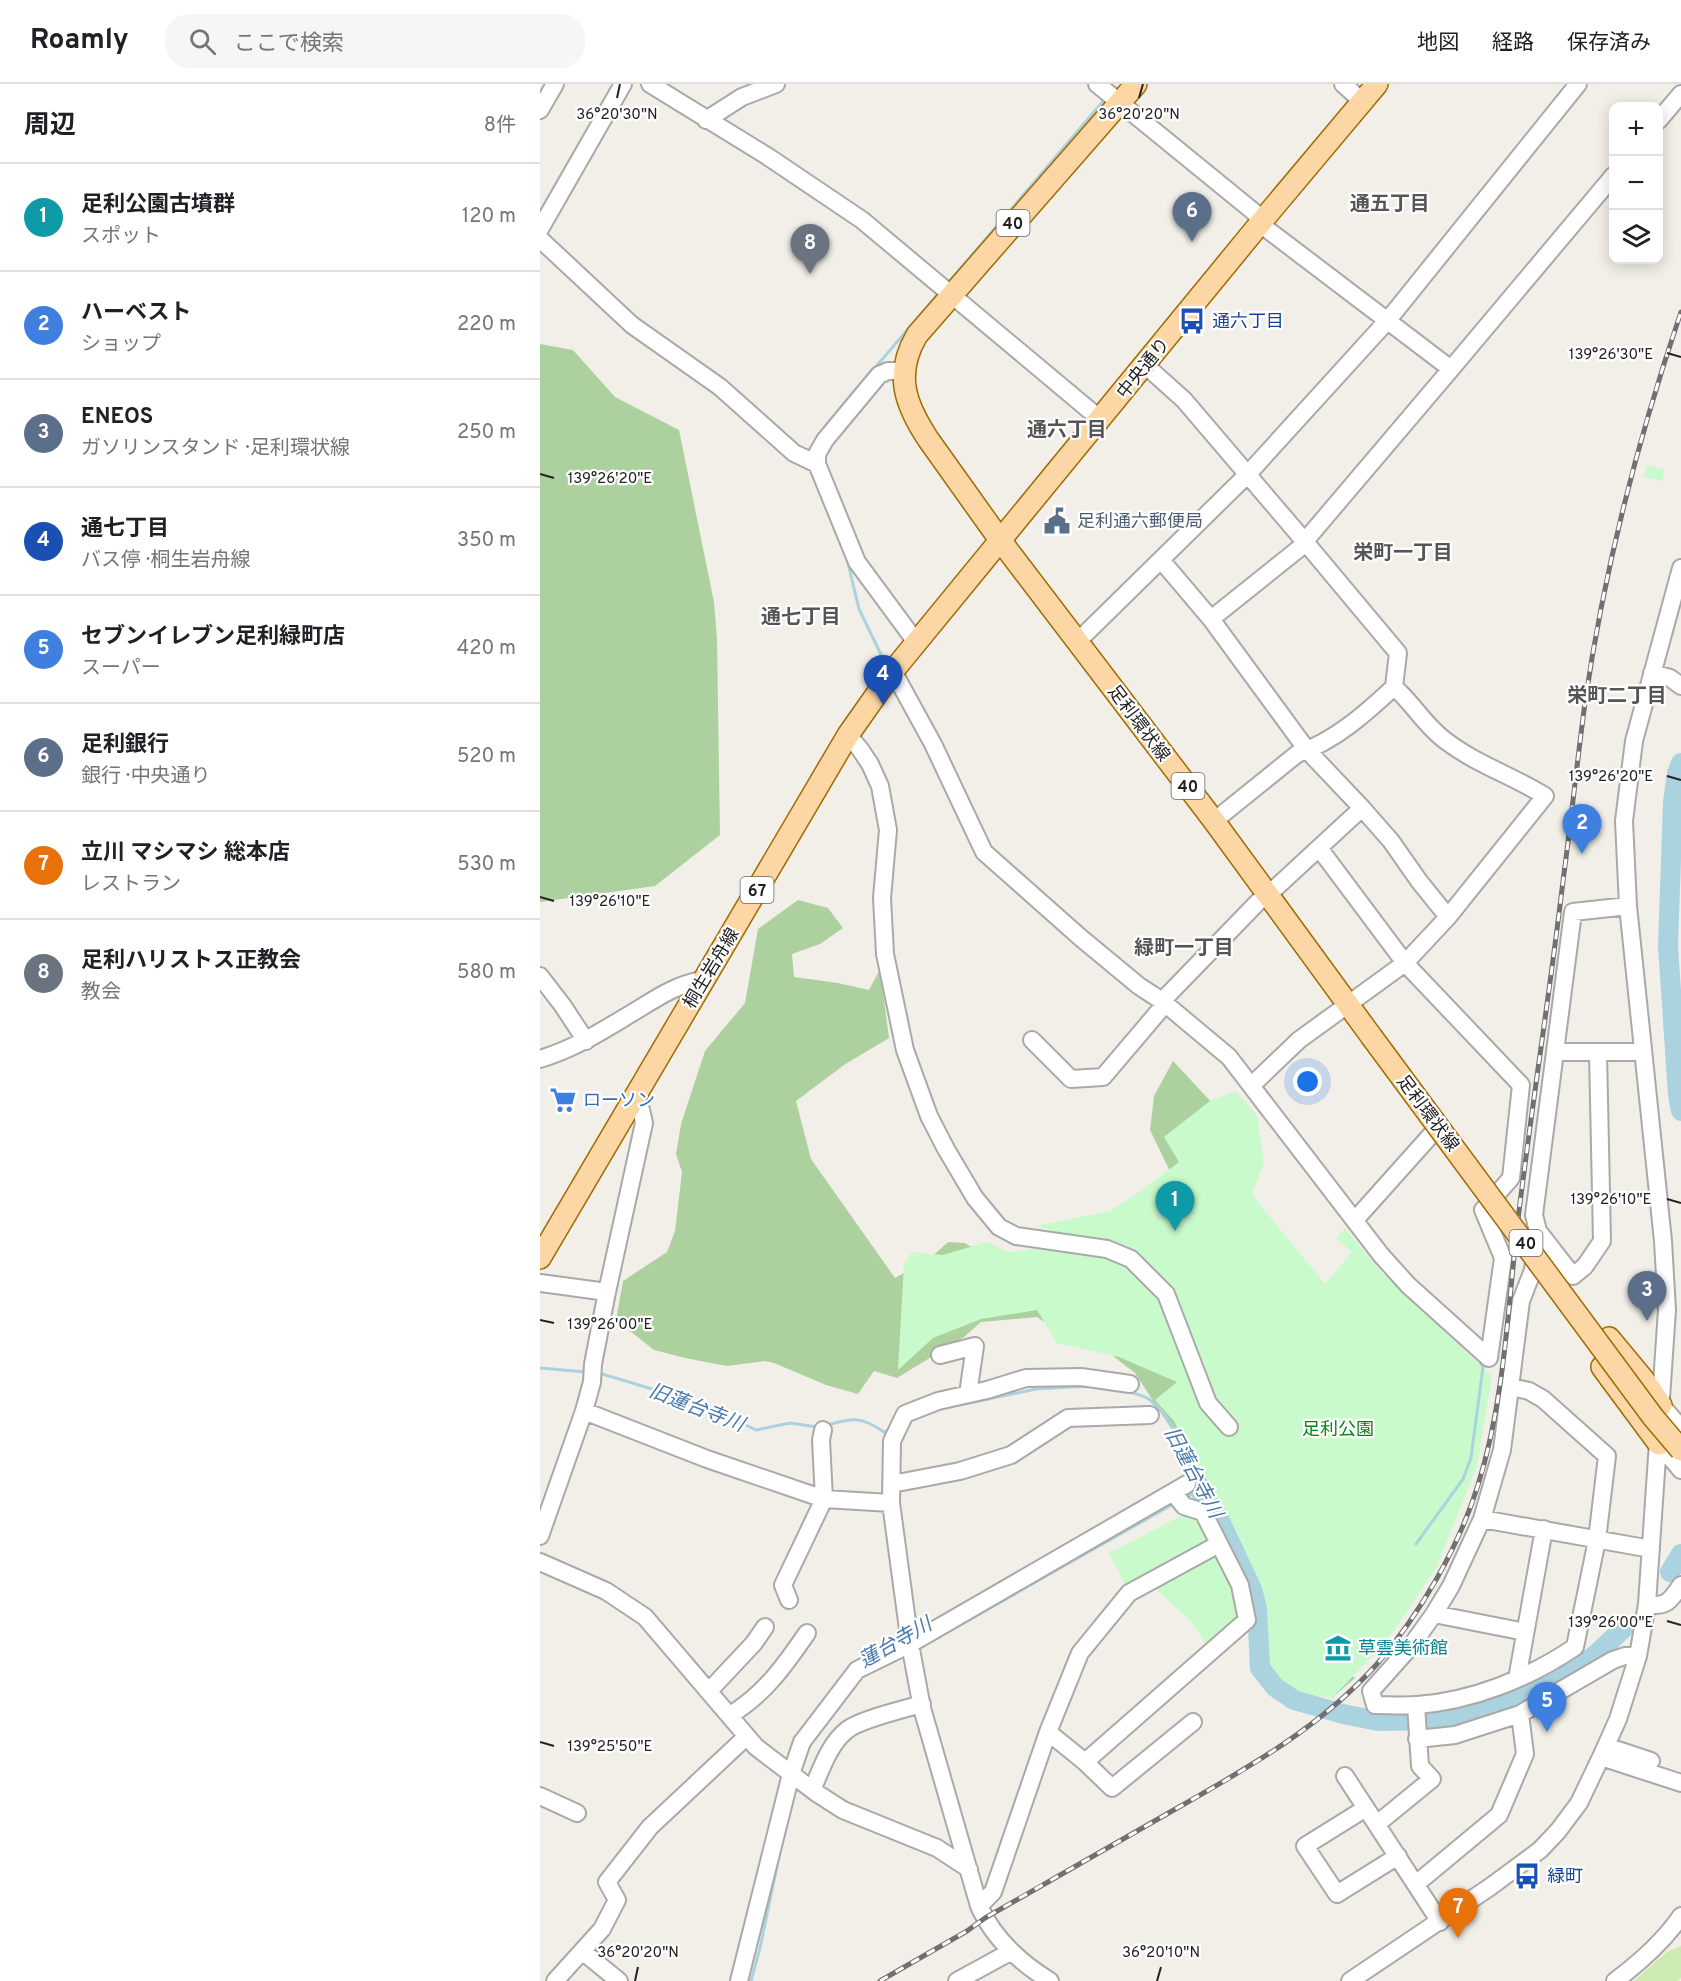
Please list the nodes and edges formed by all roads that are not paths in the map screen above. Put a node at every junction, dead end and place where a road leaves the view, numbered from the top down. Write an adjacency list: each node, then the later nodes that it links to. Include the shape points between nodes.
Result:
1 (555, 84): 13 (street)
2 (623, 84): 18 (street)
3 (650, 84): 15 (street)
4 (776, 84): 15 (street, via 742,97)
5 (1097, 84): 12 (street)
6 (1136, 84): 12 (main road, 足利環状線 / 40)
7 (1343, 84): 11 (street)
8 (1377, 84): 11 (main road, 中央通り / 67)
9 (1578, 84): 21 (street)
10 (1681, 94): 14 (street)
11 (1363, 102): 17 (main road, 中央通り / 67)
12 (1119, 103): 17 (street); 20 (main road, 足利環状線 / 40)
13 (540, 110)
14 (1663, 116)
15 (706, 120): 20 (street, via 862,220)
16 (1609, 181): 23 (street)
17 (1262, 221): 21 (street, via 1268,230); 22 (main road, 中央通り / 67)
18 (540, 229)
19 (540, 239): 26 (street, via 632,325 720,387 794,453)
20 (950, 295): 24 (main road, 足利環状線 / 40, via 917,335); 25 (street)
21 (1388, 320): 23 (street); 27 (street)
22 (1145, 365): 25 (main road, 中央通り / 67); 27 (street, via 1184,400)
23 (1451, 369): 29 (street)
24 (904, 371): 26 (street, via 879,375 825,440 817,453); 28 (main road, 足利環状線 / 40, via 907,400 917,422)
25 (1100, 419): 28 (main road, 中央通り / 67)
26 (817, 464): 33 (street, via 857,561)
27 (1247, 475): 29 (street); 30 (street)
28 (1000, 540): 33 (main road, 桐生岩舟線 / 67); 34 (main road, 足利環状線 / 40)
29 (1305, 542): 32 (street); 38 (street, via 1398,653)
30 (1161, 560): 32 (street); 34 (street)
31 (1681, 568): 36 (street)
32 (1211, 619): 40 (street)
33 (916, 642): 35 (main road, 桐生岩舟線 / 67)
34 (1077, 642): 42 (main road, 足利環状線 / 40)
35 (893, 671): 39 (main road, 桐生岩舟線 / 67); 51 (street, via 984,852)
36 (1652, 673): 37 (street); 45 (street, via 1634,741 1625,803)
37 (1681, 686)
38 (1395, 687): 40 (street, via 1354,723); 46 (street, via 1446,741 1545,796)
39 (848, 735): 49 (main road, 桐生岩舟線 / 67); 74 (street, via 870,764 880,786 888,830 882,898 885,954 905,1050 929,1116 946,1149 975,1198 999,1227 1016,1236 1107,1249 1131,1259 1166,1294 1208,1403)
40 (1307, 750): 41 (street); 42 (street)
41 (1362, 808): 43 (street); 46 (street)
42 (1214, 821): 44 (main road, 足利環状線 / 40)
43 (1319, 848): 44 (street); 47 (street)
44 (1268, 896): 50 (main road, 足利環状線 / 40); 51 (street, via 1258,902)
45 (1628, 906): 54 (street, via 1572,912); 56 (street)
46 (1448, 917): 47 (street)
47 (1406, 963): 50 (street); 62 (street, via 1521,1085 1511,1178 1483,1210 1503,1258 1489,1358 1408,1285)
48 (540, 975): 53 (street)
49 (704, 980): 53 (street, via 681,984); 59 (main road, 桐生岩舟線 / 67)
50 (1347, 1004): 58 (street, via 1299,1040); 61 (main road, 足利環状線 / 40, bridge)
51 (1162, 1006): 52 (street, via 1102,1077 1071,1079); 58 (street, via 1229,1057)
52 (1032, 1040)
53 (586, 1041): 57 (street)
54 (1555, 1052): 55 (street); 63 (street, via 1534,1215)
55 (1598, 1052): 56 (street); 63 (street, via 1602,1241 1573,1276)
56 (1643, 1052): 71 (street, via 1666,1287 1667,1338)
57 (540, 1059)
58 (1252, 1085): 62 (street)
59 (635, 1096): 64 (main road, 桐生岩舟線 / 67); 66 (street, via 644,1123)
60 (1431, 1135): 62 (street)
61 (1481, 1183): 71 (main road, via 1490,1184 1509,1203); 77 (main road, via 1502,1231); 78 (main road, 足利環状線 / 40, bridge)
62 (1355, 1220)
63 (1538, 1231): 69 (street, via 1533,1270 1521,1301)
64 (540, 1258)
65 (540, 1283): 66 (street)
66 (607, 1292): 72 (street)
67 (940, 1354): 70 (street, via 975,1346)
68 (1130, 1384): 70 (street, via 1082,1377 1026,1378)
69 (1511, 1387): 83 (street, via 1502,1450); 86 (street, via 1543,1399 1607,1456)
70 (968, 1394): 80 (street, via 905,1414 892,1441)
71 (1661, 1405): 75 (street); 77 (street)
72 (584, 1411): 81 (street, via 707,1459); 85 (street)
73 (1150, 1415): 80 (street, via 1068,1418 1011,1455 960,1471)
74 (1229, 1427)
75 (1681, 1428)
76 (824, 1430): 81 (street)
77 (1659, 1444): 79 (street); 88 (street)
78 (1681, 1450)
79 (1681, 1470)
80 (892, 1484): 82 (street)
81 (824, 1498): 82 (street); 91 (street, via 783,1585)
82 (891, 1503): 97 (street)
83 (1482, 1519): 84 (street); 93 (street, via 1452,1586)
84 (1544, 1529): 86 (street); 95 (street)
85 (540, 1536)
86 (1597, 1540): 88 (street); 99 (street, via 1575,1647 1547,1666)
87 (1219, 1545): 97 (street, via 1203,1512 1184,1506 1180,1488); 106 (street, via 1129,1593 1080,1653); 110 (street, via 1240,1585 1247,1620)
88 (1651, 1548): 92 (street)
89 (540, 1562): 100 (street, via 606,1591 645,1617)
90 (1681, 1585): 92 (street, via 1662,1606)
91 (789, 1600)
92 (1647, 1604): 98 (street)
93 (1434, 1614): 95 (street); 102 (street, via 1371,1691 1375,1705)
94 (765, 1627): 100 (street)
95 (1525, 1632): 99 (street)
96 (807, 1633): 104 (street, via 770,1683)
97 (910, 1644): 101 (street); 112 (street, via 857,1670 802,1742)
98 (1638, 1656): 103 (street, via 1613,1660); 109 (street)
99 (1517, 1679): 102 (street)
100 (709, 1691): 104 (street)
101 (922, 1704): 115 (street, via 847,1729 829,1753); 121 (street)
102 (1416, 1709): 107 (street)
103 (1520, 1714): 107 (street, via 1455,1735); 122 (street, via 1525,1754 1500,1815)
104 (730, 1715): 108 (street)
105 (1193, 1722): 110 (street, via 1112,1788)
106 (1048, 1732): 110 (street); 123 (street, via 993,1892)
107 (1417, 1736): 119 (street, via 1420,1767 1432,1779)
108 (746, 1737): 112 (street); 126 (street, via 650,1827 629,1853 607,1882 617,1900 602,1929)
109 (1604, 1751): 111 (street); 114 (street); 125 (street, via 1579,1803 1540,1850)
110 (1085, 1762)
111 (1681, 1772)
112 (791, 1774): 115 (street); 130 (street)
113 (1345, 1776): 117 (street)
114 (1681, 1783)
115 (813, 1790): 121 (street, via 843,1810 937,1848)
116 (540, 1796): 118 (street)
117 (1366, 1808): 119 (street); 120 (street, via 1305,1846 1337,1894)
118 (577, 1814)
119 (1377, 1824): 120 (street)
120 (1398, 1856): 122 (street)
121 (969, 1869): 123 (street)
122 (1416, 1884): 125 (street)
123 (979, 1906): 127 (street, via 990,1928)
124 (1681, 1916): 134 (street, via 1665,1937)
125 (1440, 1922): 133 (street)
126 (582, 1951): 128 (street); 129 (street)
127 (1010, 1952): 131 (street); 132 (street)
128 (555, 1981)
129 (619, 1981)
130 (739, 1981)
131 (957, 1981)
132 (1050, 1981)
133 (1350, 1981)
134 (1615, 1981)

